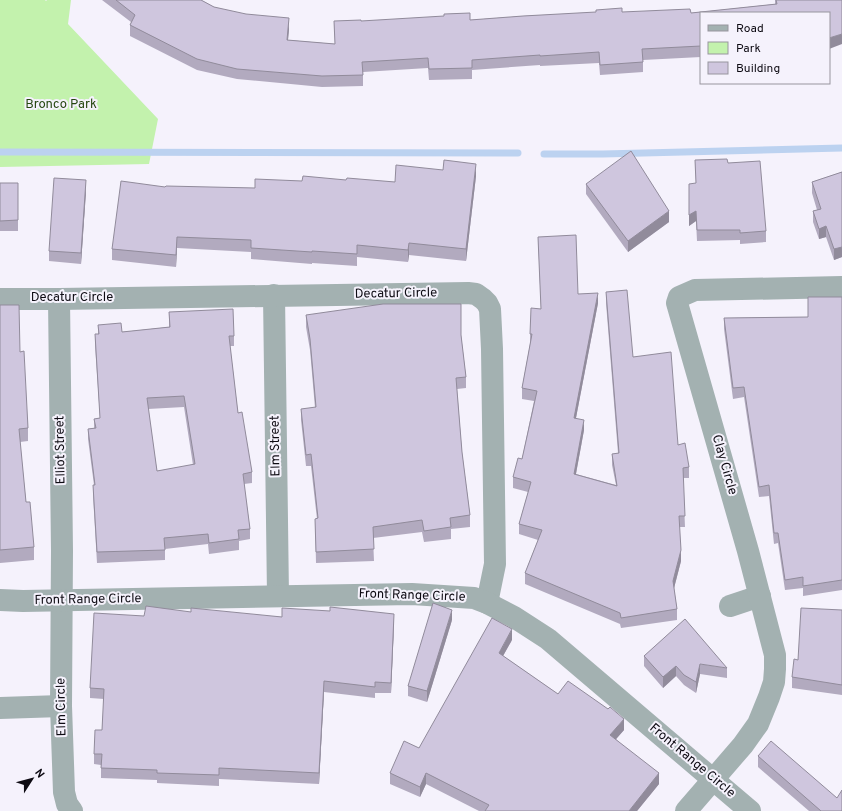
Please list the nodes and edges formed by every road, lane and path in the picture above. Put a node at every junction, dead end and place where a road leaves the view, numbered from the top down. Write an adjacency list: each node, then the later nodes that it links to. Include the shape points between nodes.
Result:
1 (842, 287): 6 (street, Clay Circle, via 695,290 679,297 677,303)
2 (274, 295): 4 (street, Decatur Circle); 5 (street, Elm Street); 9 (street, Decatur Circle, via 468,293 476,294 487,303 490,310 492,349 495,564)
3 (0, 298): 4 (street, Decatur Circle)
4 (59, 299): 8 (street, Elliot Street)
5 (278, 596): 8 (street, Front Range Circle); 9 (street, Front Range Circle, via 412,594 474,598)
6 (760, 596): 10 (street); 13 (street, Clay Circle, via 775,655 774,682 758,724)
7 (0, 600): 8 (street, Front Range Circle)
8 (61, 600): 11 (street, Elm Circle)
9 (487, 603): 13 (street, Front Range Circle, via 548,639)
10 (730, 606)
11 (61, 706): 12 (street); 14 (street, Elm Circle, via 64,792)
12 (0, 708)
13 (714, 779): 15 (street); 16 (street, Front Range Circle)
14 (72, 811)
15 (686, 811)
16 (750, 811)

